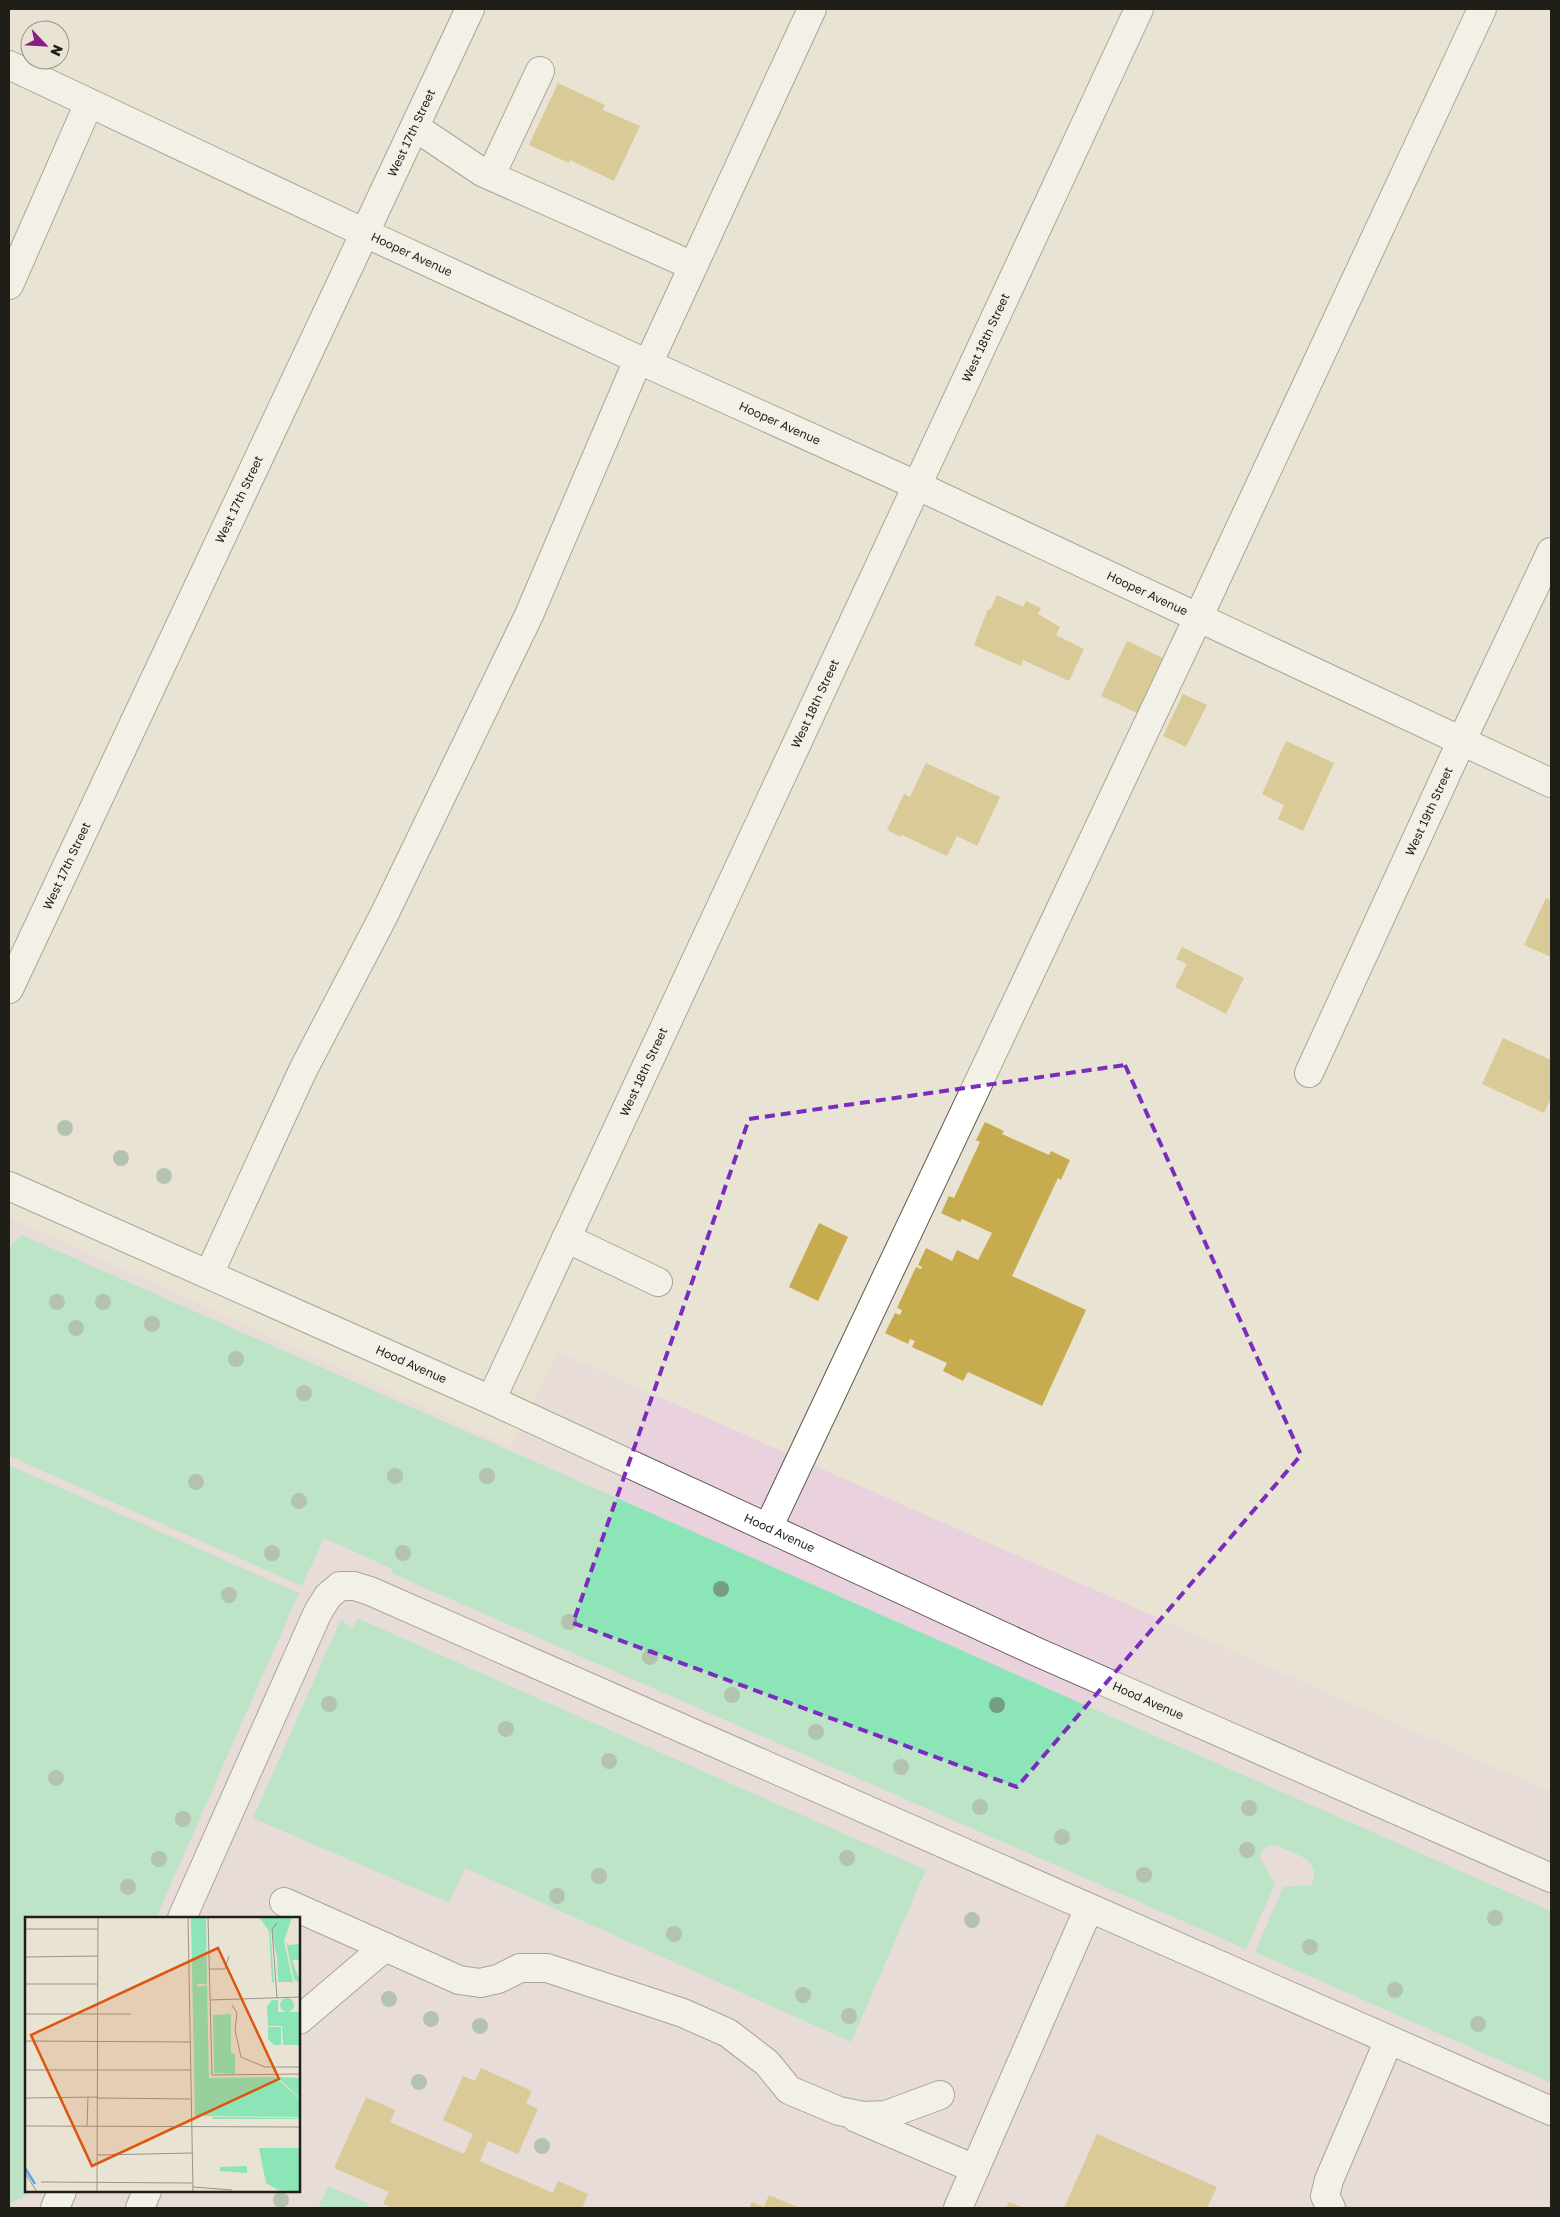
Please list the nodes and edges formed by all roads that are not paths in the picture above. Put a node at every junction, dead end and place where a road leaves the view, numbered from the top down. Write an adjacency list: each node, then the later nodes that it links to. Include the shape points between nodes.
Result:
1 (470, 9): 8 (street, West 17th Street)
2 (812, 9): 11 (street)
3 (1139, 9): 14 (street, West 18th Street)
4 (1482, 9): 16 (street)
5 (9, 65): 7 (street, Hooper Avenue)
6 (540, 71): 9 (street)
7 (89, 103): 10 (street, Hooper Avenue); 12 (street)
8 (415, 127): 9 (street); 10 (street, West 17th Street)
9 (491, 175): 11 (street)
10 (366, 233): 13 (street, Hooper Avenue); 19 (street, West 17th Street)
11 (693, 266): 13 (street)
12 (9, 285)
13 (643, 362): 14 (street, Hooper Avenue); 23 (street, via 529,615 383,917 303,1070)
14 (916, 485): 16 (street, Hooper Avenue); 22 (street, West 18th Street)
15 (1551, 552): 17 (street, West 19th Street)
16 (1198, 618): 17 (street, Hooper Avenue); 26 (street)
17 (1462, 740): 18 (street, Hooper Avenue); 20 (street, West 19th Street)
18 (1551, 783)
19 (9, 989)
20 (1309, 1073)
21 (9, 1186): 23 (street, Hood Avenue)
22 (566, 1238): 24 (street); 25 (street, West 18th Street)
23 (209, 1274): 25 (street, Hood Avenue)
24 (658, 1282)
25 (491, 1400): 26 (street, Hood Avenue)
26 (768, 1528): 27 (street, Hood Avenue, via 1037,1652)
27 (1551, 1878)
28 (284, 1902): 31 (street)
29 (1089, 1908): 30 (street, via 370,1590 340,1586 328,1596 318,1612); 33 (street); 37 (street)
30 (182, 1917)
31 (385, 1947): 32 (street); 35 (street, via 460,1980 480,1983 498,1979 520,1968 547,1968 683,2013 728,2033 767,2064 789,2090)
32 (300, 2019)
33 (1390, 2040): 36 (street); 43 (street, via 1329,2180 1325,2196)
34 (940, 2095): 35 (street, via 886,2114 863,2116)
35 (838, 2111): 37 (street)
36 (1551, 2111)
37 (975, 2168): 42 (street)
38 (62, 2192): 40 (street)
39 (147, 2192): 41 (street)
40 (55, 2208)
41 (140, 2208)
42 (958, 2208)
43 (1331, 2208)

